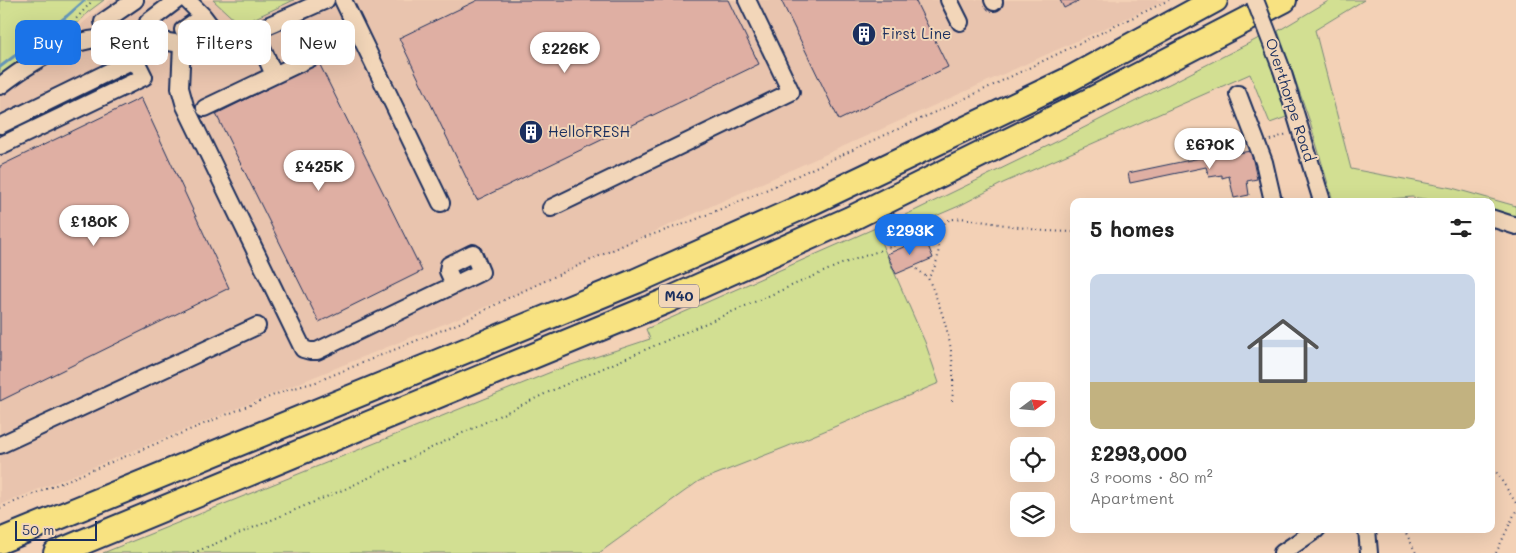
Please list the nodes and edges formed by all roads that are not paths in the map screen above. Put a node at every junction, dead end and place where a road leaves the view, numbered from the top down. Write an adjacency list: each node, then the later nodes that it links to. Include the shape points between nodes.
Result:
1 (135, 0): 12 (street)
2 (177, 0): 13 (street)
3 (187, 0): 11 (street)
4 (326, 0): 17 (street)
5 (343, 0): 30 (street)
6 (747, 0): 31 (street, via 791,92)
7 (949, 0): 16 (street)
8 (1215, 0): 39 (highway, M40, via 1068,80 802,207 645,277)
9 (1255, 0): 29 (street, Overthorpe Road, bridge, via 1282,70)
10 (1284, 0): 40 (highway, M40, via 850,219 664,302)
11 (203, 16): 14 (street); 15 (street)
12 (107, 20)
13 (151, 20)
14 (199, 20)
15 (206, 20)
16 (960, 22)
17 (271, 24)
18 (178, 37): 23 (street, via 105,38 78,42 47,54)
19 (181, 65): 34 (street, via 180,88 185,106 303,349 317,351)
20 (270, 65): 22 (street)
21 (295, 65): 22 (street)
22 (274, 75): 25 (street)
23 (0, 86)
24 (1238, 94): 28 (street, via 1264,162)
25 (205, 108)
26 (0, 124): 27 (street, via 129,62 138,65 144,77)
27 (0, 146)
28 (1272, 198)
29 (1321, 198)
30 (441, 202)
31 (551, 208)
32 (1495, 219): 33 (street)
33 (1516, 226)
34 (454, 284)
35 (257, 326): 36 (street)
36 (0, 445)
37 (1311, 533): 41 (street)
38 (1367, 533): 42 (street)
39 (0, 541)
40 (56, 553)
41 (1282, 553)
42 (1369, 553)

